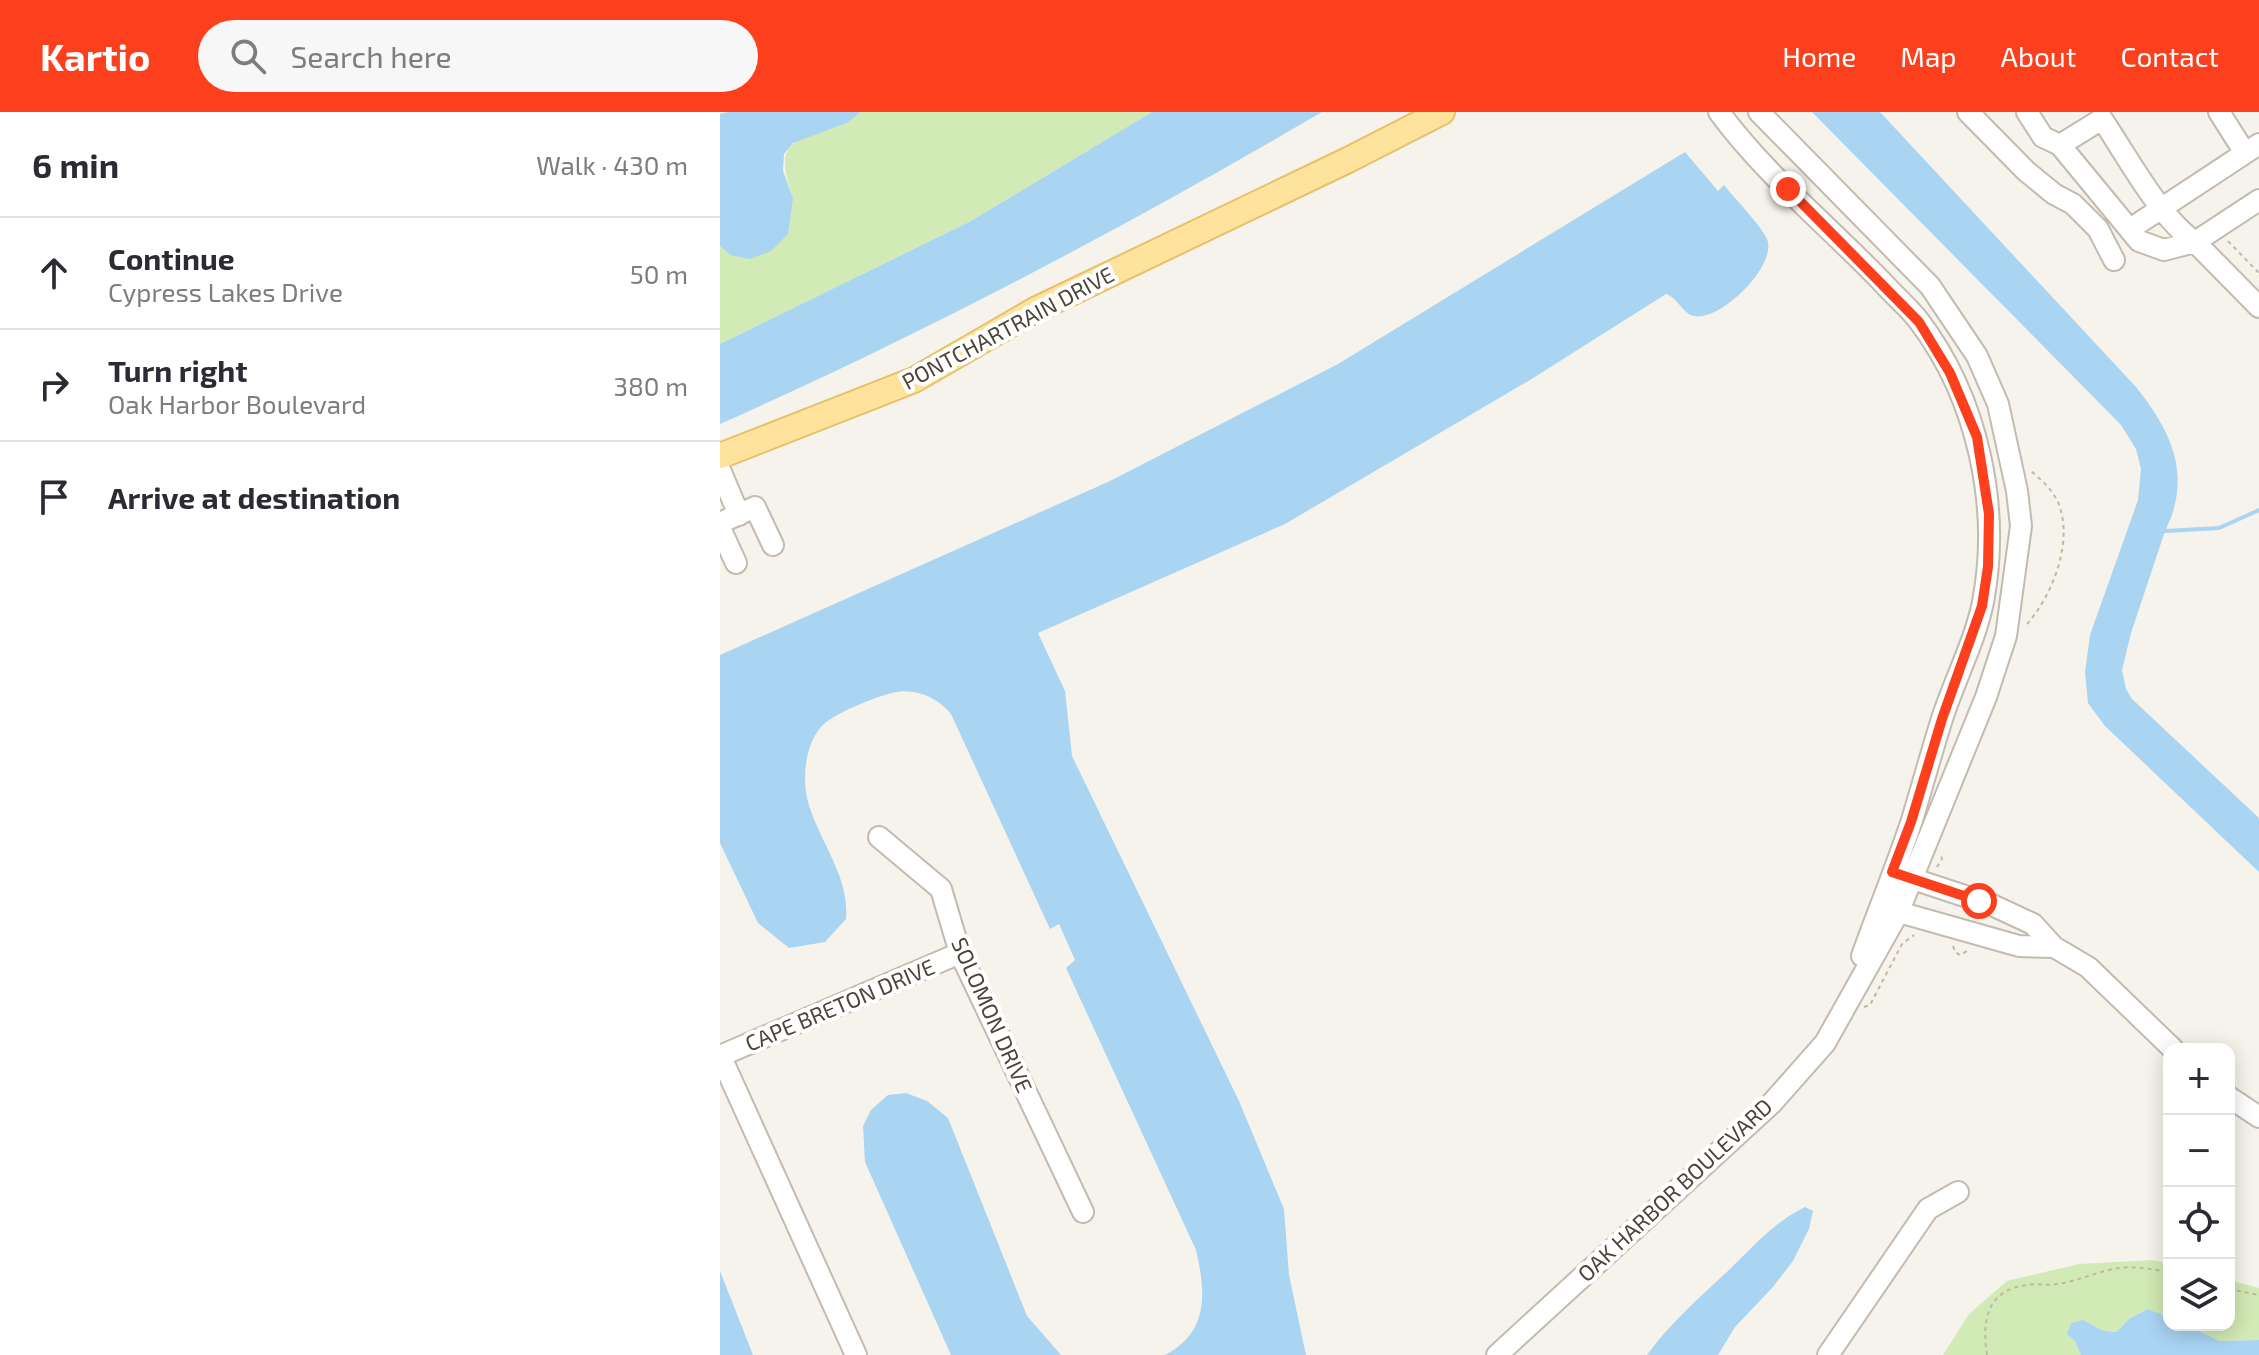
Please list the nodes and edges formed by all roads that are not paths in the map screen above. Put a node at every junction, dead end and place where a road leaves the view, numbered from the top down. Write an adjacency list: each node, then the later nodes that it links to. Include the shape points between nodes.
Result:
1 (1405, 112): 10 (main road, PONTCHARTRAIN DRIVE)
2 (1442, 112): 10 (main road, PONTCHARTRAIN DRIVE)
3 (1719, 112): 23 (street, OAK HARBOR BOULEVARD, via 1919,322 1950,373 1977,437 1989,514 1982,606 1911,822)
4 (1759, 112): 23 (street, OAK HARBOR BOULEVARD, via 1930,286 1977,356 1998,404 2017,491 2021,526 2006,636 1986,697)
5 (1968, 112): 15 (street, via 2026,171 2098,229)
6 (2027, 112): 8 (street, via 2043,137)
7 (2219, 112): 9 (street)
8 (2060, 145): 12 (street, via 2102,119); 13 (street)
9 (2252, 148): 12 (street)
10 (1290, 187): 17 (main road, PONTCHARTRAIN DRIVE, via 1035,310 914,380)
11 (2259, 200): 14 (street)
12 (2161, 207): 13 (street); 14 (street)
13 (2130, 229): 14 (street, via 2139,241 2164,250)
14 (2195, 242): 16 (street)
15 (2114, 260)
16 (2259, 307)
17 (720, 456)
18 (720, 470): 19 (street)
19 (726, 522): 20 (street, via 755,507); 21 (street)
20 (773, 545)
21 (736, 563)
22 (879, 837): 26 (street, SOLOMON DRIVE, via 941,889)
23 (1902, 875): 24 (street, OAK HARBOR BOULEVARD); 25 (street, via 2033,924)
24 (1889, 910): 25 (street, via 2019,946); 34 (street, OAK HARBOR BOULEVARD, via 1825,1043 1771,1104)
25 (2054, 947): 27 (street, via 2088,967)
26 (960, 953): 28 (street, CAPE BRETON DRIVE); 32 (street, SOLOMON DRIVE)
27 (2167, 1043)
28 (720, 1055): 33 (street)
29 (2235, 1101): 30 (street)
30 (2259, 1117)
31 (1958, 1192): 35 (street, via 1928,1209)
32 (1083, 1212)
33 (856, 1355)
34 (1497, 1355)
35 (1828, 1355)

